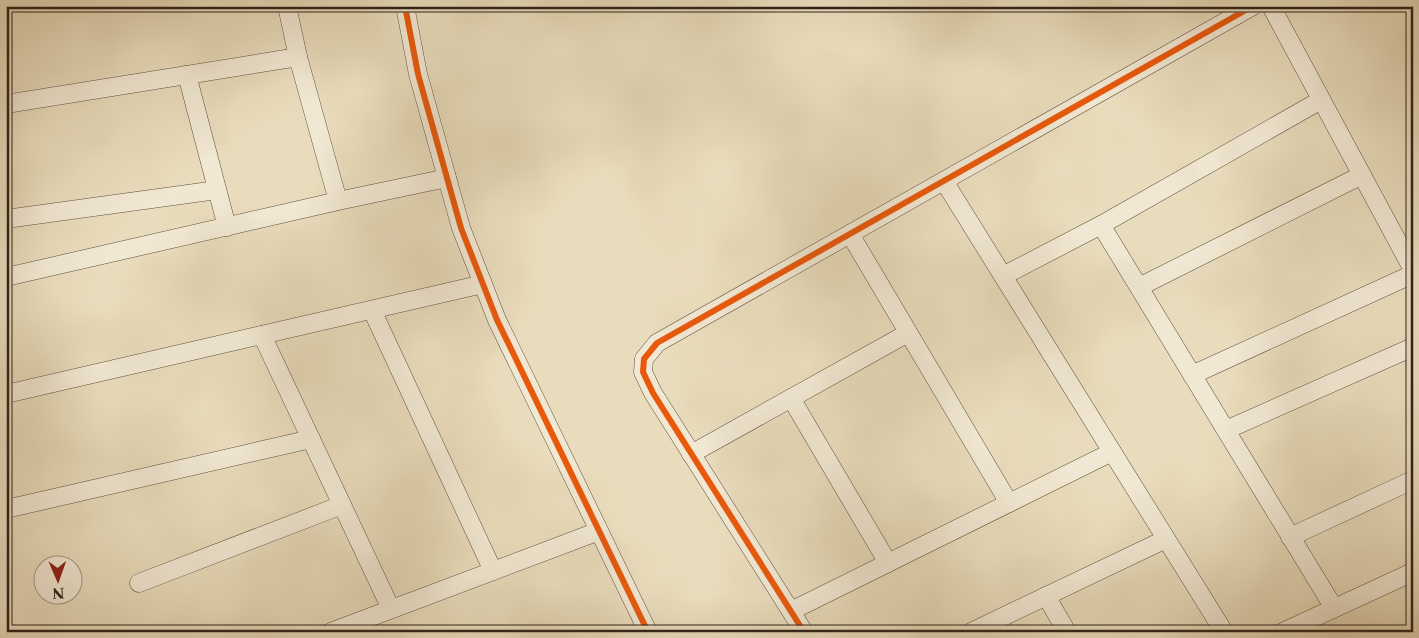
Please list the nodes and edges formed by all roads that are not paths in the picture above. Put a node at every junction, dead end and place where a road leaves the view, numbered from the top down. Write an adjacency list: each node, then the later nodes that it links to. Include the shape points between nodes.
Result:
1 (287, 6): 5 (street)
2 (405, 6): 10 (street, via 418,74)
3 (1254, 6): 11 (street)
4 (1271, 6): 7 (street)
5 (298, 57): 6 (street); 13 (street)
6 (187, 75): 8 (street); 12 (street)
7 (1321, 100): 9 (street); 16 (street)
8 (6, 104)
9 (1362, 175): 18 (street); 23 (street)
10 (447, 178): 13 (street); 22 (street, via 461,228)
11 (944, 181): 17 (street); 20 (street)
12 (217, 190): 14 (street); 15 (street)
13 (338, 201): 15 (street)
14 (6, 219)
15 (226, 226): 21 (street)
16 (1101, 226): 20 (street); 23 (street)
17 (850, 234): 25 (street); 34 (street, via 657,343 644,359 643,372 653,393)
18 (1413, 270)
19 (1413, 274): 28 (street)
20 (1003, 276): 33 (street)
21 (6, 277)
22 (483, 284): 24 (street); 39 (street, via 497,320)
23 (1139, 288): 28 (street)
24 (372, 310): 26 (street); 43 (street)
25 (908, 333): 30 (street); 36 (street)
26 (262, 335): 29 (street); 32 (street)
27 (1413, 347): 31 (street)
28 (1192, 376): 31 (street)
29 (6, 394)
30 (791, 398): 34 (street); 42 (street)
31 (1226, 430): 40 (street)
32 (311, 439): 37 (street); 38 (street)
33 (1112, 452): 36 (street); 41 (street)
34 (691, 454): 49 (street)
35 (1413, 480): 40 (street)
36 (1009, 503): 42 (street)
37 (342, 504): 45 (street); 48 (street)
38 (6, 509)
39 (599, 531): 43 (street); 50 (street)
40 (1290, 537): 47 (street)
41 (1166, 539): 46 (street); 55 (street)
42 (888, 563): 49 (street)
43 (493, 571): 48 (street)
44 (1413, 572): 47 (street)
45 (139, 583)
46 (1046, 596): 53 (street); 54 (street)
47 (1334, 608): 56 (street)
48 (391, 609): 51 (street)
49 (791, 611): 52 (street)
50 (643, 630)
51 (331, 632)
52 (804, 632)
53 (970, 632)
54 (1067, 632)
55 (1224, 632)
56 (1283, 632)

